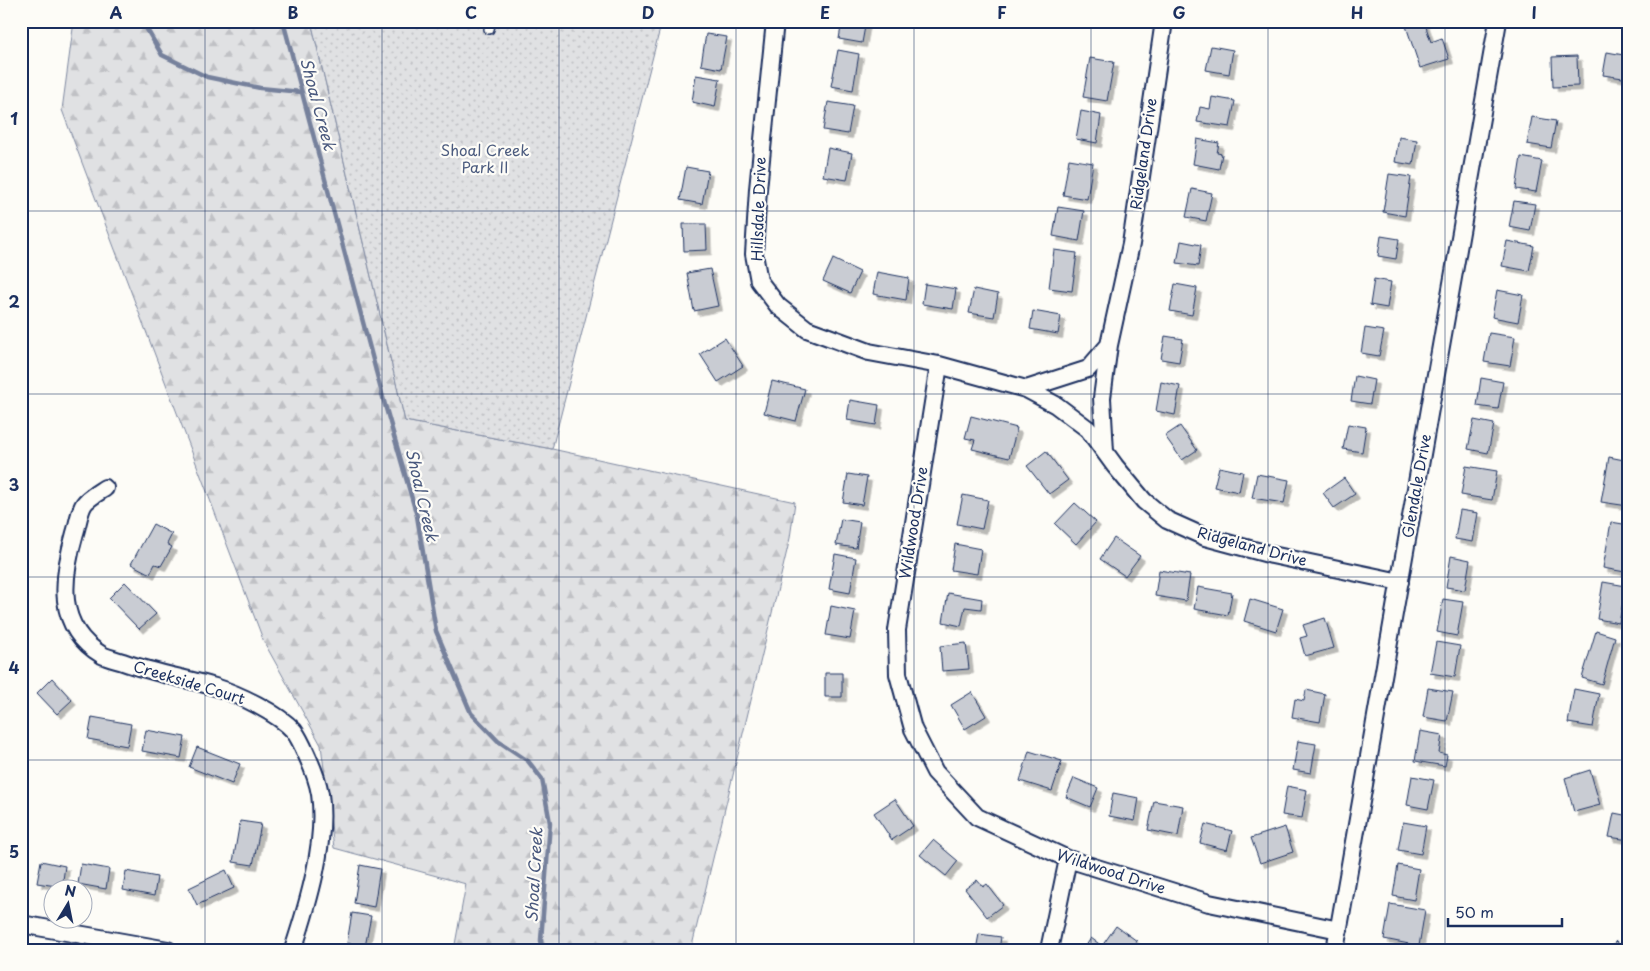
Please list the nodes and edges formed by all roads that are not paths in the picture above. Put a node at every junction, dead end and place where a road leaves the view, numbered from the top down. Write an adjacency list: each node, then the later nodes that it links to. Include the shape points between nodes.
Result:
1 (775, 21): 5 (street, Hillsdale Drive, via 758,188 754,254 759,281 778,306 806,329 869,352)
2 (1164, 21): 4 (street, Ridgeland Drive, via 1131,244)
3 (1498, 21): 9 (street, Glendale Drive)
4 (1110, 345): 6 (street, via 1088,369); 7 (street, Ridgeland Drive, via 1102,398)
5 (939, 365): 6 (street, Hillsdale Drive); 10 (street, Wildwood Drive, via 897,630 898,674 917,737 936,772 965,804 977,817)
6 (1026, 389): 7 (street, Ridgeland Drive, via 1056,405 1088,429)
7 (1105, 452): 9 (street, Ridgeland Drive, via 1144,501 1168,520 1205,537)
8 (105, 488): 14 (street, Creekside Court, via 84,503 69,556 65,601 71,623 85,641 103,655 146,670 214,687 256,704 293,731 311,765 320,794 320,839)
9 (1400, 582): 12 (street, Glendale Drive)
10 (1068, 859): 12 (street, Wildwood Drive, via 1209,903); 15 (street)
11 (21, 924): 13 (street)
12 (1339, 930): 16 (street, Glendale Drive)
13 (168, 950)
14 (293, 950)
15 (1050, 950)
16 (1335, 950)

